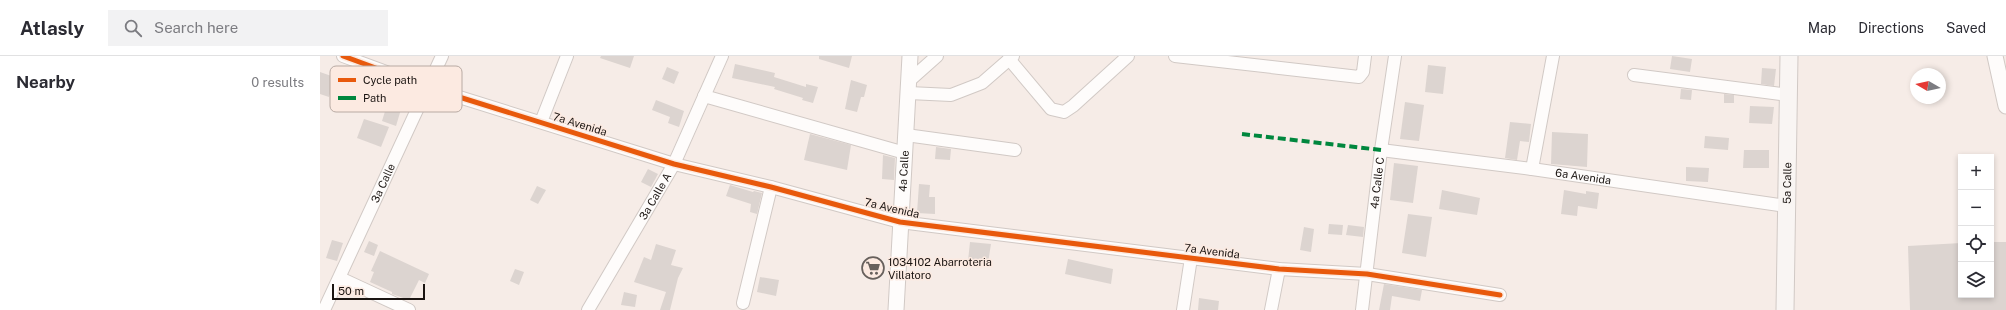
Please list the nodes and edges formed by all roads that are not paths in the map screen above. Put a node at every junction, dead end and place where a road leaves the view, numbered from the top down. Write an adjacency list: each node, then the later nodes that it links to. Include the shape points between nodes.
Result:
1 (343, 56): 16 (street, 7a Avenida)
2 (442, 56): 17 (street, 3a Calle)
3 (567, 56): 25 (street)
4 (722, 56): 21 (street, 3a Calle A)
5 (910, 56): 19 (street, 4a Calle)
6 (937, 56): 19 (street)
7 (1128, 56): 14 (street, via 1064,112 1051,109)
8 (1175, 56): 15 (street)
9 (1365, 56): 15 (street, via 1363,72 1359,77)
10 (1395, 56): 28 (street, 4a Calle C)
11 (1553, 56): 31 (street)
12 (1789, 56): 20 (main road, 5a Calle)
13 (1995, 56): 23 (street)
14 (1011, 58): 19 (street, via 982,84 951,95)
15 (1251, 61)
16 (370, 66)
17 (437, 66)
18 (1634, 75): 20 (street)
19 (910, 86): 26 (street, 4a Calle)
20 (1789, 95): 33 (main road, 5a Calle)
21 (704, 96): 29 (street); 30 (street, 3a Calle A)
22 (462, 98): 25 (street, 7a Avenida)
23 (2006, 106)
24 (416, 112): 38 (street, 3a Calle)
25 (541, 122): 30 (street, 7a Avenida)
26 (906, 135): 27 (street); 29 (street, 4a Calle)
27 (1015, 150)
28 (1381, 150): 31 (street, 6a Avenida); 37 (street, 4a Calle C)
29 (905, 153): 34 (street, 4a Calle)
30 (674, 164): 32 (street, 7a Avenida); 43 (street, 3a Calle A)
31 (1532, 169): 33 (street, 6a Avenida)
32 (771, 187): 34 (street, 7a Avenida); 40 (street)
33 (1786, 206): 48 (main road, 5a Calle)
34 (900, 222): 35 (street, 7a Avenida); 44 (street, 4a Calle)
35 (1191, 258): 36 (street, 7a Avenida); 45 (street)
36 (1279, 269): 37 (street, 7a Avenida); 46 (street)
37 (1367, 274): 39 (street, 7a Avenida); 47 (street, 4a Calle C)
38 (340, 278): 41 (street, 3a Calle); 42 (street)
39 (1500, 295)
40 (743, 303)
41 (324, 310)
42 (409, 310)
43 (588, 310)
44 (896, 310)
45 (1183, 310)
46 (1271, 310)
47 (1362, 310)
48 (1785, 310)

